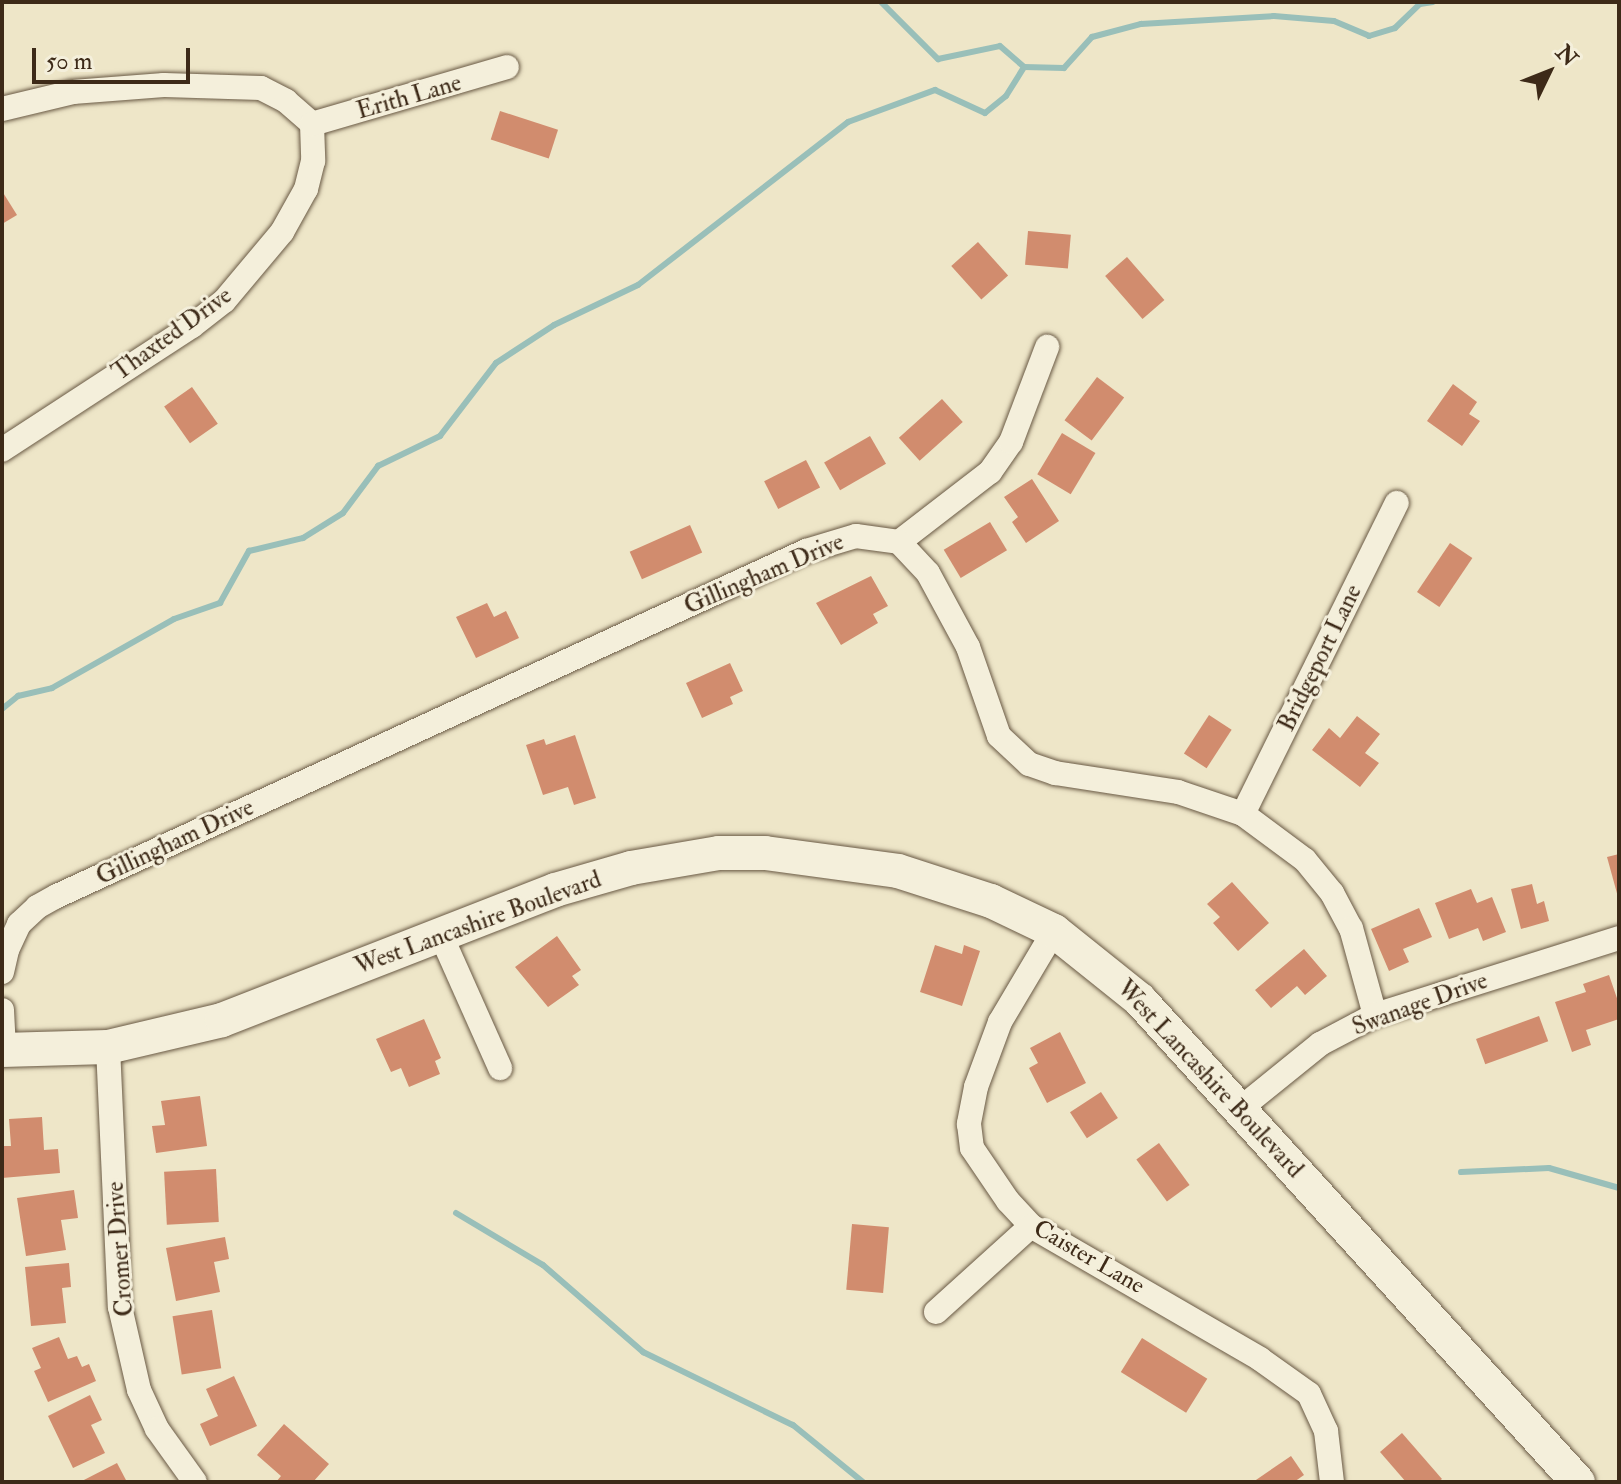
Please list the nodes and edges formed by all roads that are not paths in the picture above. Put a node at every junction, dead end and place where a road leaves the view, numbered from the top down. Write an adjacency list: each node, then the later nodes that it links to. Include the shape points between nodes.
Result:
1 (507, 67): 3 (street, Erith Lane)
2 (2, 109): 3 (street, via 73,92 211,85 261,88)
3 (312, 124): 5 (street, Thaxted Drive, via 313,161 306,189 282,232 244,281 192,326)
4 (1047, 347): 7 (street, via 1011,442 990,472)
5 (2, 450)
6 (1397, 503): 8 (street, Bridgeport Lane)
7 (899, 542): 8 (street, via 950,608 999,736 1012,752 1055,773 1178,792); 12 (street, Gillingham Drive, via 856,536 806,551 57,896 19,924)
8 (1243, 814): 14 (street, via 1305,860 1332,893 1351,928)
9 (1054, 931): 10 (main road, West Lancashire Boulevard, via 991,901 898,871 811,857 719,853 631,868); 18 (main road, West Lancashire Boulevard, via 1140,1000); 19 (street, Caister Lane, via 1000,1022 976,1087 969,1124 972,1148 984,1170)
10 (440, 933): 15 (main road, West Lancashire Boulevard, via 222,1020); 17 (street)
11 (1619, 938): 14 (street, Swanage Drive)
12 (2, 972)
13 (2, 1010): 16 (street)
14 (1375, 1015): 18 (street, Swanage Drive, via 1320,1044)
15 (108, 1047): 16 (main road, West Lancashire Boulevard); 21 (street, Cromer Drive, via 120,1307 139,1390 157,1429)
16 (3, 1050)
17 (500, 1068)
18 (1241, 1108): 23 (main road, West Lancashire Boulevard)
19 (1031, 1226): 20 (street); 22 (street, Caister Lane, via 1247,1351 1309,1394 1326,1431)
20 (936, 1312)
21 (195, 1482)
22 (1332, 1482)
23 (1578, 1482)

